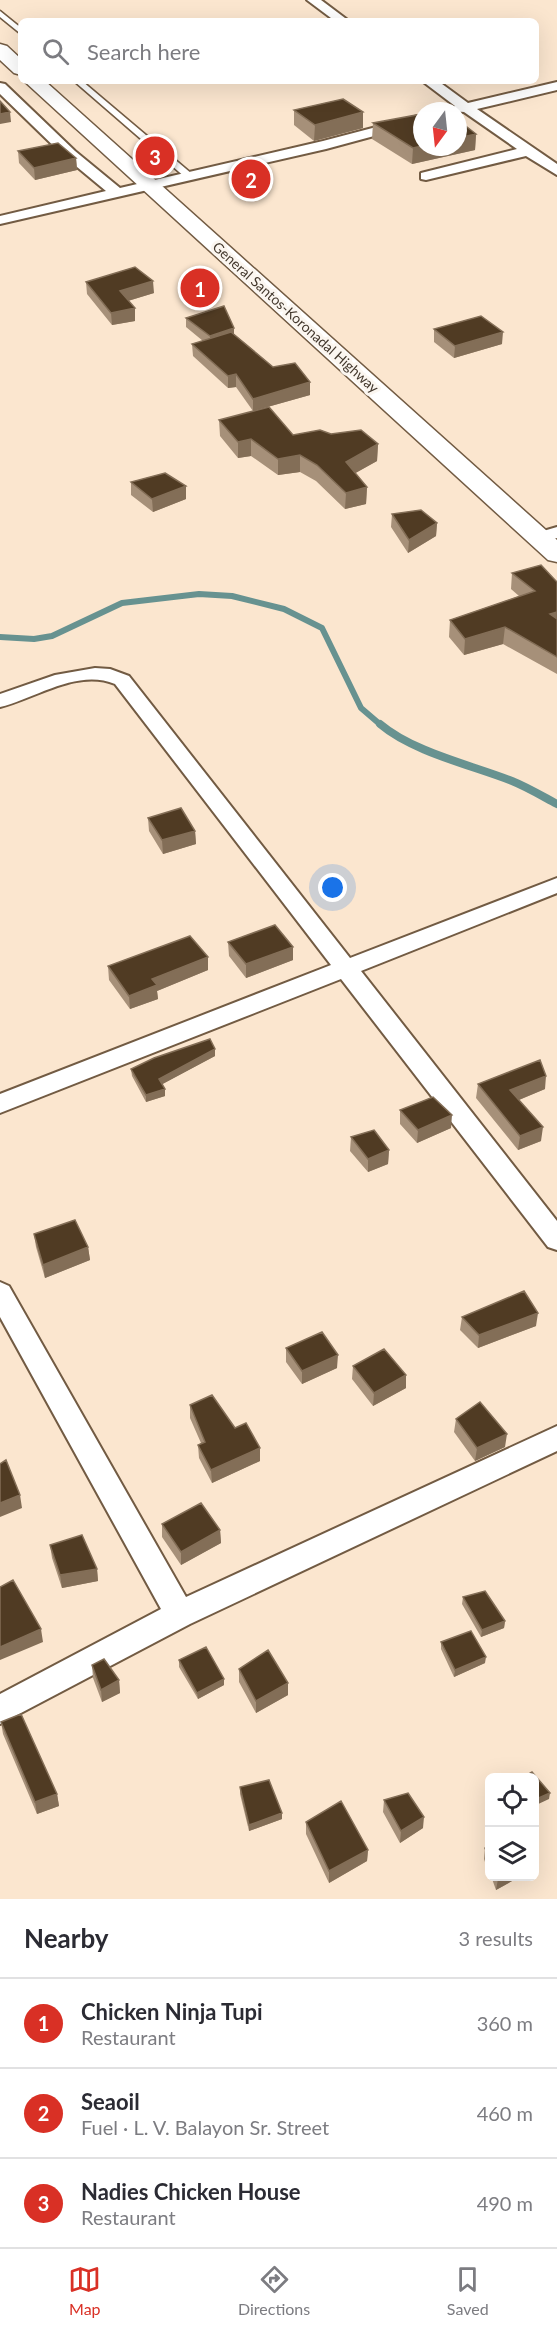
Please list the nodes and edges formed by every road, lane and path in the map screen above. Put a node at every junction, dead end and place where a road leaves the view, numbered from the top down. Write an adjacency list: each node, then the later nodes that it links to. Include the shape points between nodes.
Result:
1 (313, 0): 3 (street)
2 (0, 13): 4 (lane)
3 (339, 18)
4 (18, 29)
5 (0, 50): 6 (highway)
6 (18, 66)
7 (37, 84): 20 (highway, General Santos-Koronadal Highway)
8 (82, 84): 18 (lane)
9 (433, 84): 12 (street)
10 (557, 86): 13 (street)
11 (0, 87): 21 (street)
12 (459, 102)
13 (467, 107)
14 (467, 108): 16 (street)
15 (413, 121): 18 (street)
16 (528, 151): 17 (street); 19 (street)
17 (557, 171)
18 (189, 176): 20 (street)
19 (426, 176)
20 (150, 186): 21 (street); 23 (highway, General Santos-Koronadal Highway)
21 (117, 193): 22 (street)
22 (0, 220)
23 (548, 535): 24 (highway, General Santos-Koronadal Highway)
24 (557, 554)
25 (0, 701): 27 (street, via 82,674 108,674 122,680)
26 (557, 885): 27 (street)
27 (345, 968): 28 (street); 29 (street)
28 (0, 1104)
29 (557, 1240)
30 (0, 1293): 32 (street)
31 (557, 1438): 32 (street)
32 (180, 1614): 33 (street)
33 (0, 1710)

